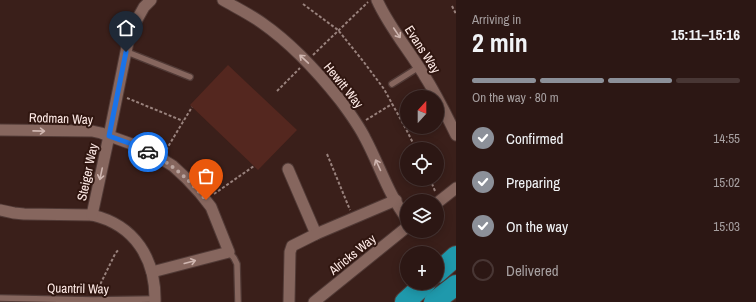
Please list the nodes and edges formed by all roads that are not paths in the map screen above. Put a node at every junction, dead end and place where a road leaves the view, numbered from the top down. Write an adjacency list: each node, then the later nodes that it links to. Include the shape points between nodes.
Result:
1 (151, 0): 4 (street, Steiger Way, via 130,32)
2 (223, 0): 14 (street, Hewitt Way, one-way to 2, via 366,138 327,84 285,41 262,23)
3 (377, 0): 5 (street, Evans Way, one-way to 5, via 382,12)
4 (126, 52): 6 (lane); 10 (street, Steiger Way)
5 (419, 67): 7 (lane); 9 (street, Evans Way, via 441,103)
6 (190, 77)
7 (392, 84)
8 (0, 130): 10 (street, Rodman Way, one-way to 10, via 92,131)
9 (456, 135)
10 (109, 136): 17 (street, Steiger Way, one-way to 17); 20 (street, Rodman Way, via 157,156 187,179 211,207)
11 (288, 169): 19 (street)
12 (456, 188): 13 (street)
13 (444, 197)
14 (396, 200): 15 (street, Hewitt Way); 19 (street)
15 (400, 209)
16 (0, 210): 17 (street, via 24,214)
17 (92, 215): 23 (street, via 126,230 146,257)
18 (400, 233): 30 (street, Alricks Way)
19 (316, 234): 29 (street, via 292,246)
20 (229, 252): 23 (street, one-way to 20); 28 (lane, Rodman Way, via 237,264)
21 (456, 256): 22 (highway)
22 (444, 267)
23 (152, 272): 27 (street)
24 (456, 285): 32 (highway)
25 (418, 290): 31 (highway)
26 (0, 298): 27 (lane, Quantril Way)
27 (155, 300)
28 (238, 302)
29 (289, 302)
30 (314, 302)
31 (404, 302)
32 (434, 302)

